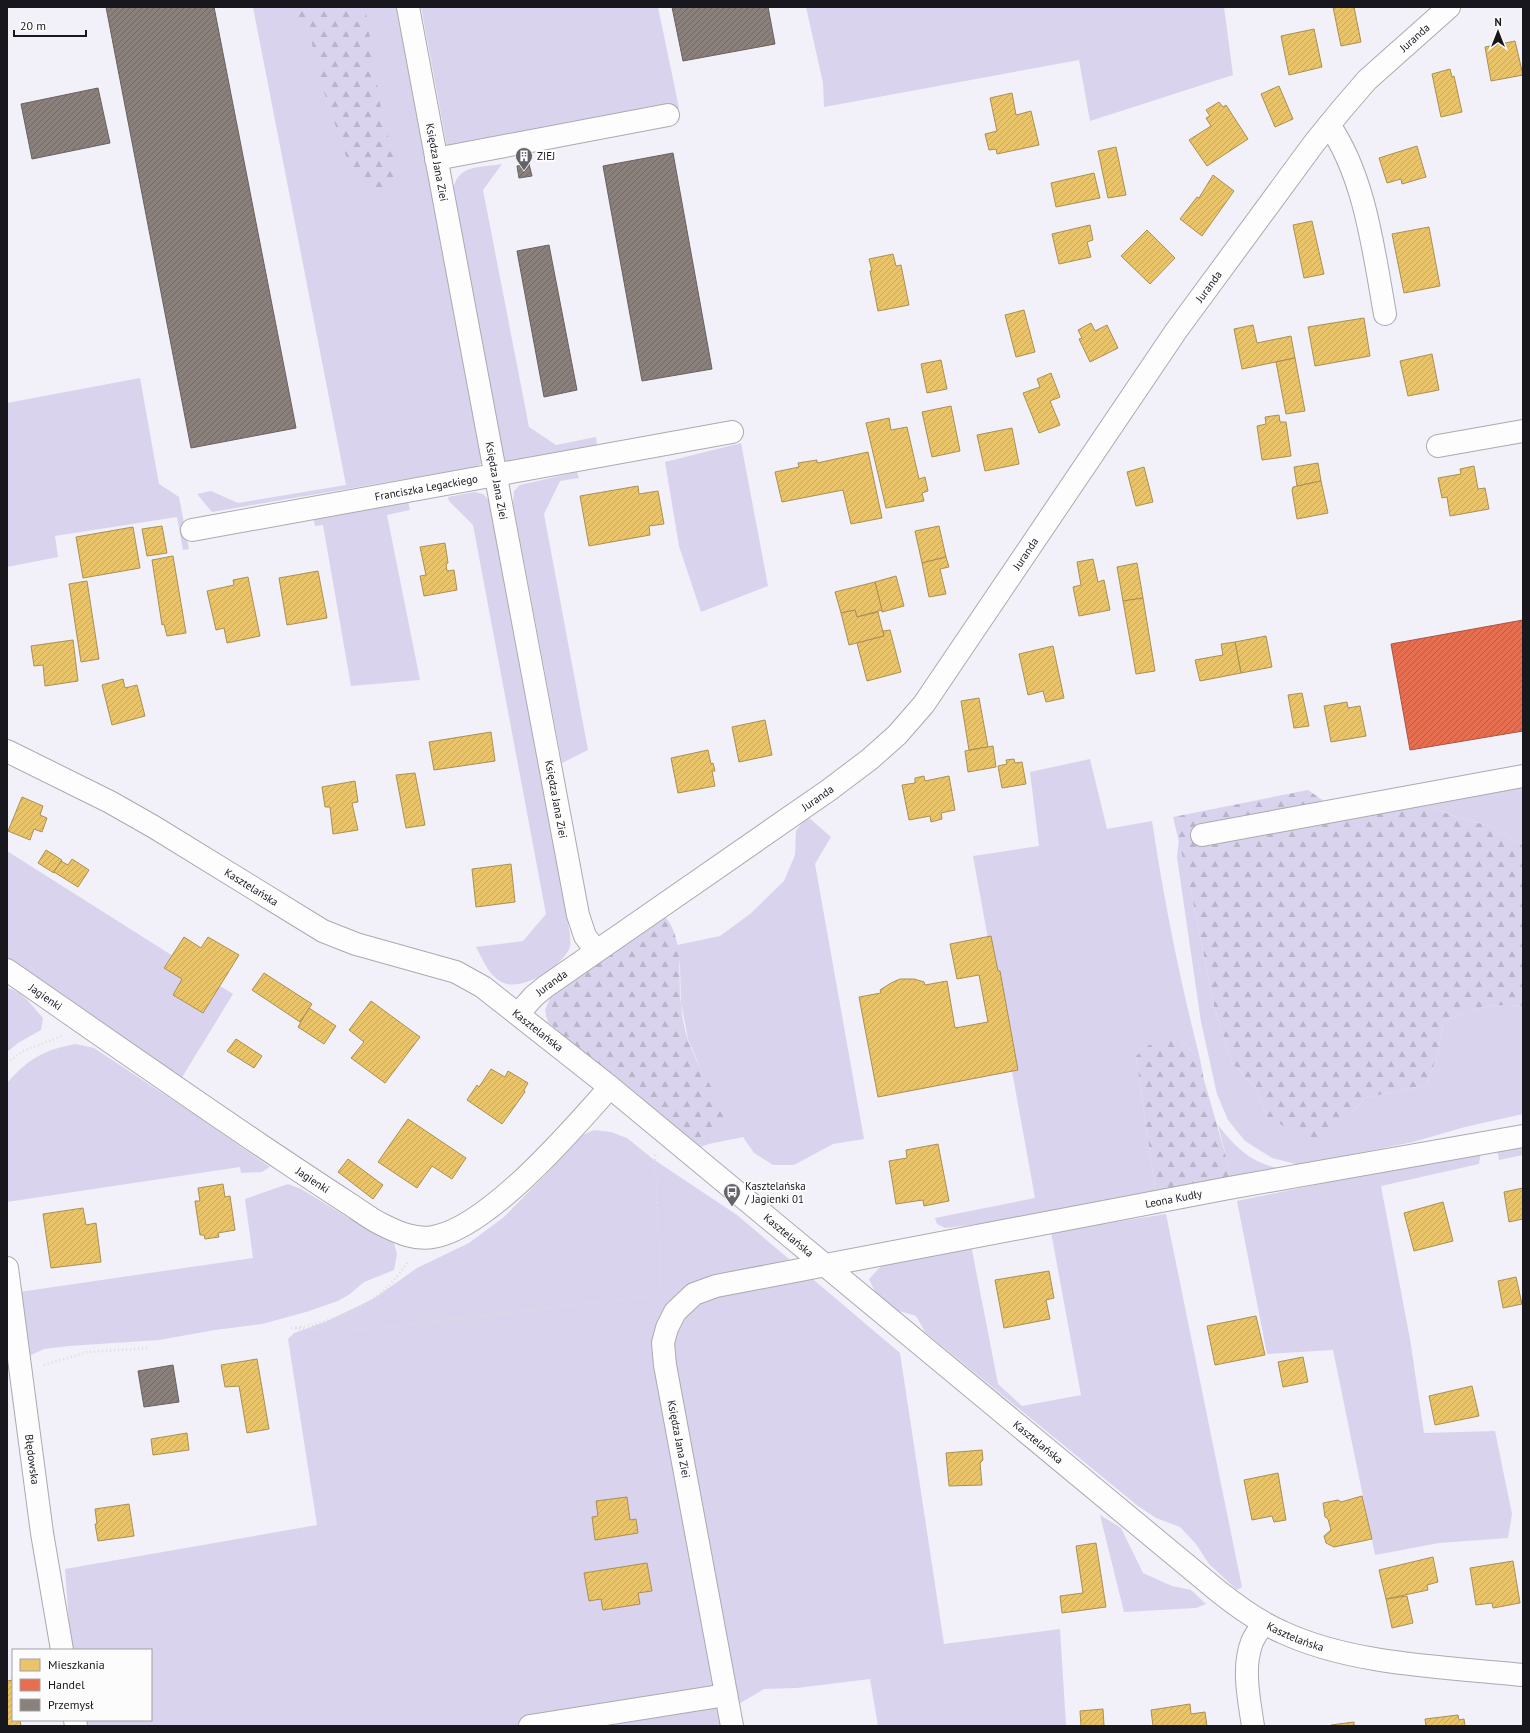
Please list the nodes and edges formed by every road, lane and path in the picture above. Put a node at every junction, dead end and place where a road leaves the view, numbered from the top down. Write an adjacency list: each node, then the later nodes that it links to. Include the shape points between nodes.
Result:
1 (408, 7): 5 (street, Księdza Jana Ziei)
2 (1449, 7): 4 (street, Juranda, via 1367,80)
3 (668, 116): 5 (street)
4 (1329, 125): 6 (street, via 1343,145 1357,185 1372,243); 15 (street, Juranda, via 1176,331 924,704 897,735 829,790)
5 (436, 159): 10 (street, Księdza Jana Ziei)
6 (1385, 314)
7 (1523, 431): 9 (street)
8 (732, 432): 10 (street, Franciszka Legackiego)
9 (1438, 446)
10 (495, 475): 11 (street, Franciszka Legackiego); 15 (street, Księdza Jana Ziei, via 578,915 585,936)
11 (192, 530)
12 (7, 751): 17 (street, Kasztelańska, via 110,802 154,827 323,931 356,944 456,972 484,987)
13 (1523, 776): 14 (street)
14 (1202, 835)
15 (596, 951): 17 (street, Juranda, via 545,987)
16 (7, 970): 18 (street, Jagienki)
17 (518, 1014): 20 (street, Kasztelańska)
18 (89, 1028): 19 (path, via 23,1051); 23 (street, Jagienki, via 381,1224)
19 (7, 1063)
20 (610, 1087): 21 (street, Kasztelańska); 23 (street, Jagienki, via 526,1175 498,1200 451,1231)
21 (666, 1133): 23 (path, via 659,1142 655,1154 661,1295 362,1330 292,1328 344,1315 368,1303 400,1276); 24 (street, Kasztelańska)
22 (1523, 1136): 24 (street, Leona Kudły, via 1229,1188)
23 (422, 1238)
24 (825, 1265): 28 (street, Kasztelańska, via 1218,1591); 31 (street, Księdza Jana Ziei, via 716,1286 694,1294 675,1312 663,1342 665,1365)
25 (7, 1268): 27 (street, Błędowska)
26 (149, 1348): 27 (path, via 88,1352)
27 (21, 1374): 29 (street, Błędowska, via 42,1533)
28 (1263, 1622): 30 (street, Kasztelańska, via 1301,1641 1347,1654); 34 (street, via 1252,1641 1248,1657 1247,1677)
29 (62, 1649)
30 (1523, 1675)
31 (726, 1695): 32 (street); 33 (street, Księdza Jana Ziei)
32 (530, 1726)
33 (732, 1726)
34 (1253, 1726)

